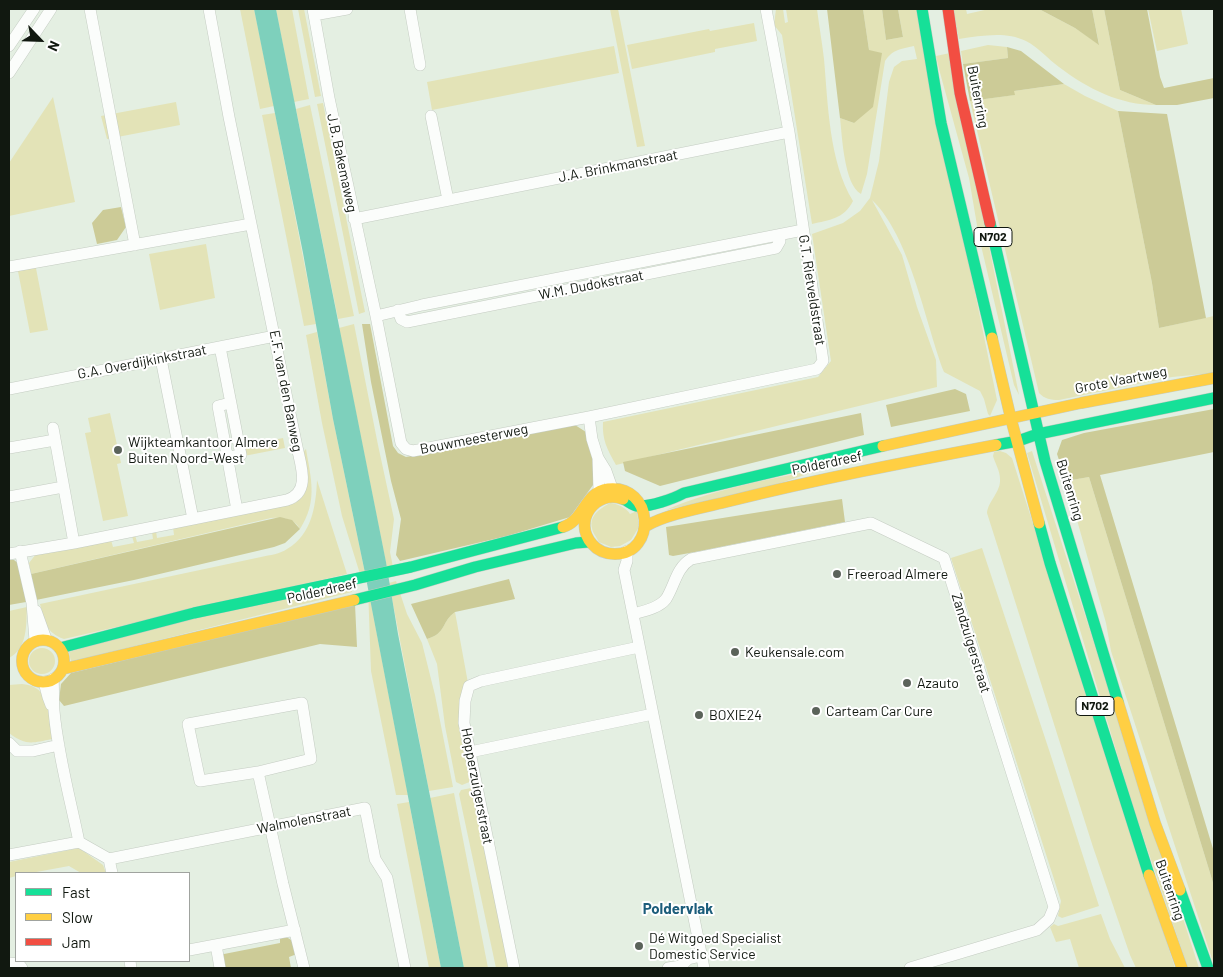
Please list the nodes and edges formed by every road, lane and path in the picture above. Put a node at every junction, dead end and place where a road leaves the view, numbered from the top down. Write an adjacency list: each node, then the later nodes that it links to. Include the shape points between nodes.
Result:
1 (34, 9): 11 (street)
2 (51, 9): 13 (street)
3 (90, 9): 20 (street)
4 (209, 9): 18 (street, E.F. van den Banweg)
5 (348, 9): 10 (street)
6 (410, 9): 12 (street)
7 (766, 9): 15 (street, G.T. Rietveldstraat)
8 (922, 9): 33 (main road, Buitenring / N702, via 942,123)
9 (948, 9): 30 (main road, Buitenring / N702, via 960,93)
10 (314, 12): 17 (street, J.B. Bakemaweg)
11 (9, 46)
12 (420, 65)
13 (9, 73)
14 (431, 116): 16 (street)
15 (789, 132): 16 (street, J.A. Brinkmanstraat); 19 (street, G.T. Rietveldstraat)
16 (448, 200): 17 (street, J.A. Brinkmanstraat)
17 (354, 219): 22 (street, J.B. Bakemaweg)
18 (251, 224): 20 (street); 23 (street, E.F. van den Banweg)
19 (803, 230): 22 (street, W.M. Dudokstraat); 31 (street, G.T. Rietveldstraat, via 823,361 817,369)
20 (135, 245): 21 (street)
21 (9, 267)
22 (376, 316): 31 (street, Bouwmeesterweg, via 401,443 406,449 413,451)
23 (275, 336): 24 (street, G.A. Overdijkinkstraat); 49 (street, E.F. van den Banweg, via 303,484 292,499)
24 (220, 347): 25 (street, G.A. Overdijkinkstraat); 29 (street)
25 (161, 359): 27 (street, G.A. Overdijkinkstraat); 50 (street)
26 (1214, 378): 30 (main road, Grote Vaartweg)
27 (9, 389)
28 (1214, 398): 36 (main road)
29 (230, 403): 32 (street); 34 (street, via 218,406)
30 (1033, 413): 33 (main road, Grote Vaartweg); 36 (main road, Buitenring / N702)
31 (589, 417): 43 (street)
32 (234, 419): 34 (street); 37 (street)
33 (1012, 419): 40 (main road, Buitenring / N702); 48 (main road, Polderdreef)
34 (221, 421): 38 (street)
35 (53, 428): 39 (street)
36 (1038, 434): 40 (main road, Polderdreef); 87 (main road, Buitenring / N702, via 1155,823)
37 (238, 435): 38 (street); 42 (street, via 242,455)
38 (224, 437): 42 (street)
39 (55, 440): 41 (street); 44 (street)
40 (1018, 441): 51 (main road, Polderdreef, via 800,484 702,508); 86 (main road, Buitenring / N702, via 1050,563 1139,847)
41 (9, 448)
42 (228, 457): 49 (street)
43 (598, 458): 45 (street); 46 (street)
44 (63, 487): 47 (street); 52 (street)
45 (612, 488): 46 (main road); 48 (main road, via 627,491)
46 (599, 496): 48 (main road, via 618,497 634,506); 53 (main road, via 585,518); 59 (main road, Polderdreef, via 587,500 570,524 411,566 163,620)
47 (9, 497)
48 (640, 503): 51 (main road)
49 (237, 510): 50 (street, E.F. van den Banweg)
50 (193, 519): 52 (street, E.F. van den Banweg)
51 (646, 526): 55 (main road, via 642,538)
52 (74, 542): 54 (street, E.F. van den Banweg)
53 (588, 542): 55 (main road, via 601,551); 61 (main road, Polderdreef)
54 (15, 552): 57 (street, E.F. van den Banweg)
55 (622, 553): 56 (street, via 618,562 624,570)
56 (634, 614): 58 (street); 85 (street, Zandzuigerstraat, via 665,600 685,562 691,559 871,523 944,558 1054,907 1049,919 1037,930)
57 (40, 640): 59 (main road, via 56,643); 60 (main road, via 28,645)
58 (639, 647): 63 (street); 66 (street, Hopperzuigerstraat, via 470,686 465,701 464,723)
59 (60, 648): 61 (main road, via 64,655)
60 (18, 667): 62 (main road, via 32,680)
61 (63, 669): 62 (main road)
62 (49, 681): 65 (street, via 48,698 53,708)
63 (653, 714): 66 (street); 76 (street)
64 (9, 744): 65 (street, via 17,751)
65 (59, 745): 69 (street)
66 (470, 752): 82 (street, Hopperzuigerstraat)
67 (258, 772): 67 (street, via 311,759 302,703 188,724 200,781); 68 (street)
68 (270, 826): 71 (street, Walmolenstraat); 73 (street); 81 (street, Walmolenstraat, via 365,808 374,858 387,878)
69 (79, 842): 70 (street); 71 (street)
70 (9, 855)
71 (109, 858): 72 (street)
72 (112, 872)
73 (295, 930): 74 (street); 80 (street)
74 (216, 945): 75 (street); 79 (street)
75 (190, 950)
76 (701, 956): 83 (street, via 688,959 681,966); 84 (street)
77 (9, 963): 78 (street, via 19,964)
78 (22, 968)
79 (220, 968)
80 (304, 968)
81 (405, 968)
82 (514, 968)
83 (668, 968)
84 (704, 968)
85 (910, 968)
86 (1182, 968)
87 (1208, 968)

